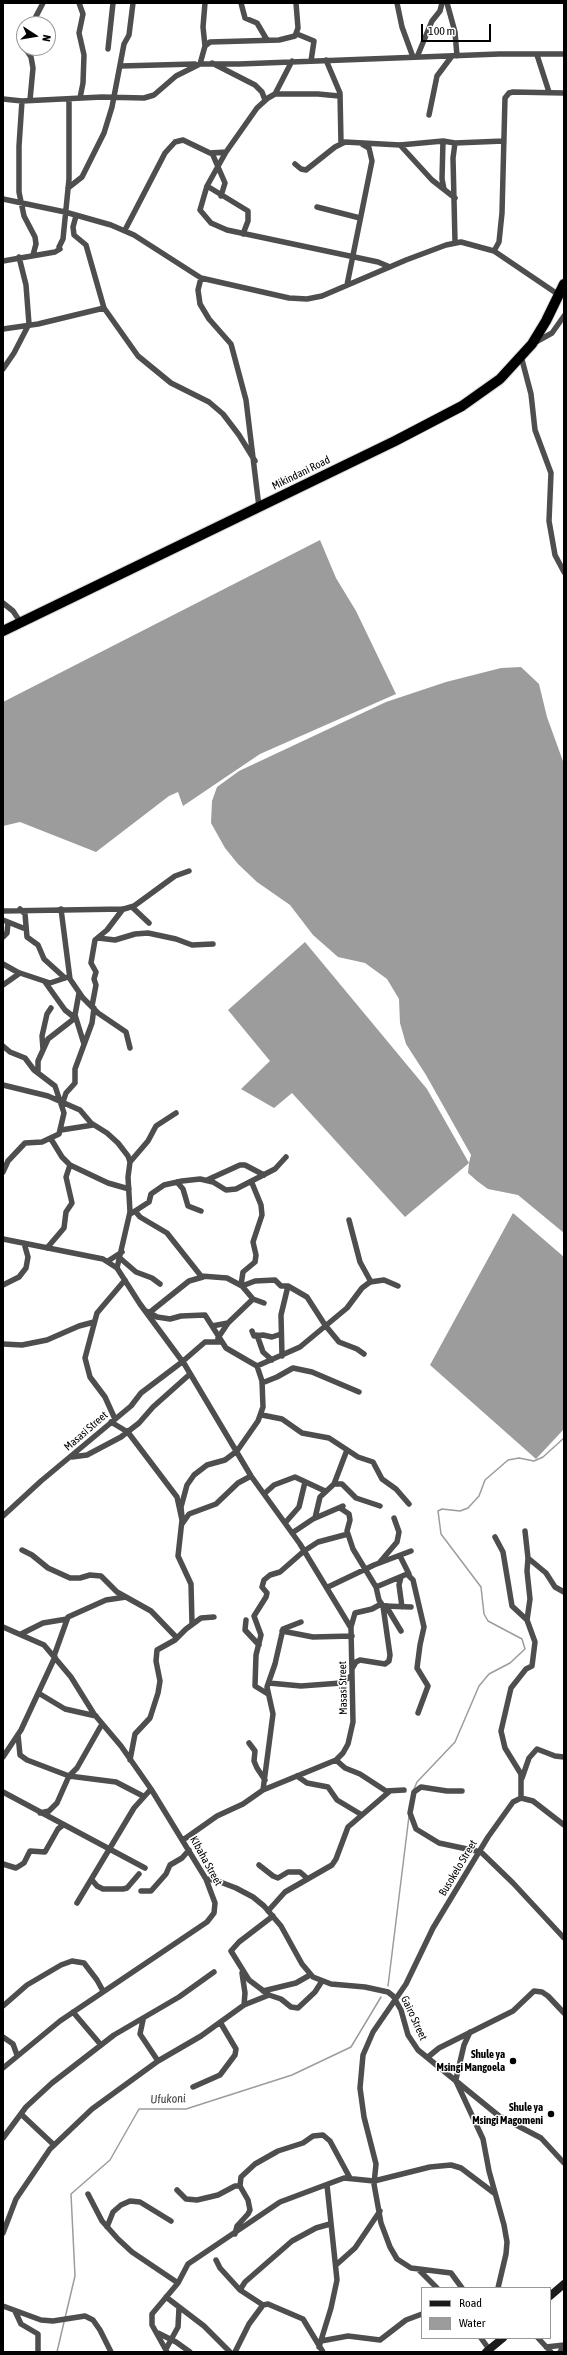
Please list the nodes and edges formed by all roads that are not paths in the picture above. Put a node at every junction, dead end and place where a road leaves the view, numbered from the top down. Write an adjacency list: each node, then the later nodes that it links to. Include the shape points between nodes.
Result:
1 (43, 3): 11 (street)
2 (79, 3): 31 (street, via 83,14 79,33 84,55)
3 (113, 3): 15 (street)
4 (133, 3): 26 (street, via 129,35 124,44)
5 (205, 3): 14 (street)
6 (241, 3): 13 (street, via 245,18 257,23)
7 (296, 3): 12 (street)
8 (397, 3): 20 (street, via 402,27)
9 (442, 3): 20 (street)
10 (447, 3): 19 (street, via 455,32)
11 (36, 16)
12 (296, 34): 13 (street, via 291,38); 23 (street, via 314,41)
13 (268, 40): 14 (street, via 210,42)
14 (205, 46): 25 (street)
15 (108, 48)
16 (564, 54): 17 (street)
17 (537, 55): 19 (street); 27 (street)
18 (29, 56): 35 (street, via 33,68)
19 (454, 56): 20 (street); 38 (street, via 437,76)
20 (415, 57): 21 (street)
21 (326, 60): 23 (street); 30 (street)
22 (292, 61): 23 (street); 24 (street); 29 (street)
23 (311, 61)
24 (212, 63): 25 (street); 36 (street, via 255,85)
25 (198, 64): 26 (street); 32 (street, via 176,76 150,97)
26 (121, 66): 32 (street)
27 (549, 92): 28 (street); 39 (street, via 513,92 507,95)
28 (564, 92)
29 (275, 94): 30 (street); 36 (street)
30 (339, 96): 41 (street)
31 (80, 98): 32 (street); 34 (street)
32 (114, 98): 50 (street, via 97,148 82,177)
33 (3, 99): 37 (street)
34 (69, 99): 35 (street); 50 (street)
35 (30, 100): 37 (street)
36 (265, 100): 45 (street)
37 (22, 101): 55 (street, via 19,146)
38 (429, 115)
39 (504, 141): 43 (street); 63 (street, via 500,234 499,244)
40 (443, 142): 43 (street); 44 (street); 51 (street)
41 (341, 143): 42 (street); 47 (street, via 306,170)
42 (361, 143): 44 (street); 59 (street, via 369,148 372,161)
43 (455, 143): 53 (street)
44 (400, 145): 51 (street)
45 (226, 152): 46 (street); 48 (street)
46 (212, 153): 48 (street); 60 (street, via 182,140 172,144)
47 (295, 164)
48 (218, 167): 49 (street); 52 (street, via 225,183)
49 (207, 186): 52 (street); 61 (street, via 200,204 202,214 216,226)
50 (68, 188): 57 (street)
51 (444, 189): 53 (street)
52 (221, 196): 61 (street, via 234,201 248,212)
53 (455, 198): 62 (street)
54 (3, 199): 55 (street)
55 (21, 203): 57 (street); 64 (street, via 26,221 35,237)
56 (317, 207): 59 (street)
57 (66, 212): 58 (street); 64 (street, via 63,239 58,247 60,249)
58 (76, 216): 60 (street); 73 (street, via 74,235 86,245)
59 (360, 218): 66 (street)
60 (125, 230): 69 (street)
61 (243, 234): 66 (street)
62 (455, 242): 63 (street, via 468,242); 68 (street)
63 (494, 251): 72 (street)
64 (33, 255): 65 (street)
65 (19, 257): 67 (street); 75 (street, via 26,285)
66 (354, 258): 68 (street); 71 (street)
67 (3, 261)
68 (390, 267): 71 (street)
69 (201, 278): 71 (street, via 298,299 322,296); 80 (street, via 198,290 200,304 209,319 228,340 233,351 246,400)
70 (564, 284): 72 (highway, Mikindani Road)
71 (347, 285)
72 (559, 295): 77 (highway, Mikindani Road)
73 (104, 308): 75 (street); 80 (street, via 138,356 171,383 209,402 223,414)
74 (564, 316): 77 (street, via 552,333)
75 (28, 326): 76 (street, via 19,325); 79 (street)
76 (3, 329)
77 (532, 344): 78 (highway, Mikindani Road)
78 (521, 356): 81 (highway, Mikindani Road, via 500,379 443,417); 82 (street, via 531,394 535,430 551,473 549,521 555,555)
79 (3, 368)
80 (255, 461): 81 (street)
81 (260, 507): 84 (highway, Mikindani Road)
82 (564, 572)
83 (3, 603): 84 (street, via 13,611)
84 (21, 623): 85 (highway, Mikindani Road)
85 (3, 631)
86 (189, 871): 87 (street, via 175,876)
87 (132, 907): 90 (street); 93 (street)
88 (20, 909): 89 (street); 91 (street); 100 (street, via 25,914 27,937 38,945 44,959)
89 (61, 909): 90 (street); 100 (street)
90 (123, 909): 96 (street)
91 (3, 911)
92 (6, 922): 94 (street); 95 (street, via 7,933)
93 (149, 923)
94 (23, 928)
95 (3, 937)
96 (98, 938): 97 (street, via 115,940 148,933 192,945); 104 (street, via 95,941 91,962 96,975)
97 (213, 944)
98 (3, 964): 99 (street)
99 (19, 973): 101 (street, via 34,976); 102 (street)
100 (67, 977): 101 (street, via 52,983); 103 (street)
101 (45, 982): 106 (street, via 65,1010)
102 (3, 985)
103 (79, 993): 104 (street); 106 (street)
104 (93, 1007): 107 (street, via 94,1015); 109 (street, via 126,1032)
105 (51, 1008): 110 (street, via 42,1036)
106 (76, 1018): 107 (street); 110 (street, via 50,1037)
107 (84, 1044): 113 (street, via 75,1069 75,1083 66,1092)
108 (3, 1046): 111 (street, via 25,1058)
109 (130, 1048)
110 (43, 1049): 111 (street, via 38,1061)
111 (38, 1072): 113 (street, via 55,1086)
112 (3, 1085): 113 (street)
113 (62, 1102): 115 (street, via 80,1110); 116 (street, via 64,1113)
114 (176, 1113): 119 (street, via 156,1126 148,1141)
115 (93, 1125): 116 (street); 119 (street, via 107,1132 118,1143)
116 (61, 1130): 117 (street)
117 (51, 1139): 120 (street); 121 (street, via 25,1143 8,1161)
118 (286, 1157): 122 (street, via 275,1169)
119 (130, 1162): 126 (street)
120 (70, 1165): 126 (street, via 108,1183); 132 (street, via 66,1177 72,1203 66,1212 64,1228)
121 (3, 1172)
122 (264, 1175): 123 (street, via 246,1165 240,1165); 125 (street)
123 (207, 1180): 124 (street); 125 (street, via 226,1190 243,1188)
124 (177, 1182): 127 (street, via 183,1189 189,1207); 128 (street, via 154,1191 149,1202)
125 (252, 1182): 142 (street, via 262,1215 253,1242 255,1262 243,1272)
126 (129, 1189): 128 (street)
127 (201, 1211)
128 (132, 1213): 133 (street); 137 (street, via 167,1232)
129 (349, 1220): 139 (street, via 360,1262)
130 (3, 1239): 131 (street)
131 (24, 1243): 132 (street); 141 (street, via 28,1257 26,1268 19,1277)
132 (47, 1248): 135 (street)
133 (122, 1252): 134 (street); 135 (street)
134 (121, 1259): 136 (street); 140 (street, via 136,1272)
135 (108, 1261): 136 (street, Masasi Street)
136 (117, 1268): 138 (street, Masasi Street)
137 (203, 1277): 142 (street, via 226,1278); 147 (street, via 189,1281)
138 (125, 1280): 147 (street, Masasi Street); 148 (street, via 103,1305)
139 (371, 1282): 144 (street, via 384,1280); 150 (street, via 362,1288 347,1308)
140 (160, 1284)
141 (3, 1285)
142 (242, 1285): 143 (street, via 255,1281 275,1280 281,1286); 145 (street)
143 (288, 1286): 150 (street, via 307,1297); 153 (street, via 281,1315)
144 (398, 1286)
145 (253, 1299): 146 (street); 149 (street)
146 (264, 1303)
147 (147, 1312): 151 (street, via 170,1319 203,1315); 160 (street, Masasi Street)
148 (94, 1322): 156 (street, via 47,1340 22,1345); 166 (street, via 85,1363 90,1376 105,1397)
149 (228, 1323): 151 (street); 155 (street)
150 (325, 1325): 157 (street, via 342,1344 358,1349); 158 (street, via 300,1346)
151 (212, 1326): 155 (street)
152 (252, 1331): 154 (street, via 254,1336)
153 (281, 1334): 154 (street, via 272,1337); 158 (street)
154 (258, 1335): 159 (street, via 263,1352)
155 (220, 1340): 160 (street, Masasi Street, via 205,1342); 161 (street, via 230,1351)
156 (3, 1344)
157 (364, 1354)
158 (282, 1356): 159 (street)
159 (272, 1360): 161 (street)
160 (182, 1362): 162 (street, Masasi Street); 166 (street, Masasi Street, via 141,1393)
161 (257, 1366): 163 (street)
162 (190, 1374): 167 (street, via 139,1423); 169 (street, Masasi Street)
163 (262, 1383): 164 (street, via 292,1368 312,1372); 165 (street)
164 (359, 1392)
165 (262, 1415): 168 (street, via 282,1419 302,1433 329,1438); 169 (street)
166 (115, 1421): 167 (street); 170 (street, Masasi Street)
167 (127, 1431): 170 (street, via 87,1455); 179 (street, via 177,1497)
168 (347, 1450): 173 (street); 176 (street, via 375,1463 382,1479 396,1489)
169 (236, 1451): 171 (street, Masasi Street); 179 (street, via 225,1460 207,1465 194,1475 187,1485 181,1507)
170 (71, 1457): 178 (street, Masasi Street)
171 (251, 1476): 175 (street, Masasi Street); 183 (street, via 238,1483 216,1504 189,1514)
172 (305, 1482): 174 (street); 175 (street, via 292,1477 274,1485); 182 (street, via 299,1507)
173 (334, 1484): 174 (street); 177 (street, via 342,1484 356,1498)
174 (325, 1491): 180 (street, via 319,1500)
175 (264, 1494): 182 (street, Masasi Street)
176 (409, 1504)
177 (380, 1506)
178 (3, 1516)
179 (182, 1517): 183 (street)
180 (315, 1518): 185 (street); 186 (street, via 341,1507 350,1517)
181 (394, 1518): 188 (street, via 399,1532)
182 (285, 1522): 185 (street, Masasi Street)
183 (182, 1524): 210 (street, via 178,1556 190,1584)
184 (525, 1531): 193 (street)
185 (292, 1533): 190 (street, Masasi Street)
186 (348, 1534): 190 (street, via 318,1542); 195 (street, via 353,1549)
187 (494, 1537): 208 (street, via 503,1552 511,1604)
188 (394, 1547): 192 (street); 194 (street)
189 (22, 1550): 201 (street, via 48,1568 70,1578 90,1574 100,1576)
190 (304, 1551): 198 (street, Masasi Street); 218 (street, via 280,1572 264,1580 262,1585 267,1593 266,1597 254,1616 261,1635)
191 (411, 1551): 192 (street)
192 (400, 1557): 194 (street); 196 (street)
193 (528, 1558): 200 (street, via 546,1573 555,1587); 208 (street, via 530,1599)
194 (380, 1563): 195 (street)
195 (365, 1569): 198 (street); 199 (street)
196 (409, 1574): 197 (street); 225 (street, via 413,1580 424,1627 417,1668 428,1686)
197 (401, 1577): 199 (street); 203 (street, via 399,1585)
198 (328, 1587): 212 (street, Masasi Street)
199 (376, 1587): 202 (street)
200 (564, 1592)
201 (126, 1597): 206 (street, via 106,1600); 217 (street, via 151,1610)
202 (383, 1605): 203 (street); 212 (street, via 355,1613); 214 (street); 220 (street, via 389,1661 384,1664 360,1660)
203 (402, 1607): 204 (street)
204 (412, 1607)
205 (214, 1617): 210 (street, via 201,1618)
206 (67, 1619): 215 (street, via 43,1623); 219 (street)
207 (246, 1620): 218 (street, via 245,1630)
208 (527, 1620): 236 (street, via 535,1640 533,1663 511,1688 501,1731 505,1748)
209 (301, 1622): 213 (street)
210 (192, 1623): 217 (street)
211 (3, 1627): 215 (street, KIbaha Street)
212 (351, 1627): 216 (street, Masasi Street)
213 (282, 1631): 216 (street, via 313,1637); 222 (street)
214 (401, 1631)
215 (21, 1634): 219 (street, KIbaha Street, via 44,1645)
216 (352, 1636): 220 (street, Masasi Street)
217 (177, 1638): 232 (street, via 156,1652 160,1681 156,1700 150,1718 135,1734)
218 (259, 1645): 224 (street, via 255,1686)
219 (54, 1657): 223 (street); 226 (street, KIbaha Street, via 71,1677)
220 (351, 1669): 221 (street, Masasi Street)
221 (351, 1676): 222 (street, via 341,1683 302,1686); 233 (street, Masasi Street, via 353,1722 348,1744)
222 (269, 1683): 224 (street)
223 (40, 1694): 226 (street, via 51,1703 65,1709); 228 (street)
224 (268, 1694): 237 (street, via 273,1714)
225 (418, 1713)
226 (96, 1716): 227 (street, KIbaha Street)
227 (102, 1724): 232 (street, KIbaha Street); 234 (street)
228 (18, 1735): 230 (street); 234 (street, via 23,1758)
229 (249, 1743): 237 (street, via 255,1751 254,1761 257,1768)
230 (3, 1757)
231 (564, 1757): 236 (street, via 537,1749 529,1758)
232 (130, 1760): 238 (street, KIbaha Street)
233 (336, 1760): 235 (street); 243 (street, via 345,1768)
234 (69, 1776): 244 (street, via 116,1782); 246 (street, via 57,1803 49,1812)
235 (297, 1776): 239 (street); 247 (street, via 308,1783 328,1787 337,1800)
236 (522, 1778): 245 (street)
237 (265, 1780): 239 (street)
238 (151, 1789): 244 (street); 250 (street, KIbaha Street)
239 (263, 1790): 250 (street, via 243,1804 217,1816)
240 (404, 1790): 243 (street)
241 (462, 1791): 253 (street, via 420,1787 412,1796 411,1819 419,1831 440,1843)
242 (3, 1792): 246 (street)
243 (390, 1792): 247 (street)
244 (143, 1796): 251 (street)
245 (521, 1798): 249 (street, via 533,1801); 253 (street, Busokelo Street, via 511,1805)
246 (40, 1813): 248 (street)
247 (362, 1815): 257 (street, via 346,1831 334,1862)
248 (63, 1825): 251 (street); 254 (street, via 45,1852 31,1851 24,1863 16,1868)
249 (564, 1826)
250 (184, 1840): 252 (street, KIbaha Street)
251 (108, 1849): 258 (street); 258 (street, via 142,1870 127,1888 123,1889 103,1889)
252 (189, 1850): 256 (street, KIbaha Street); 259 (street, via 170,1865 166,1874 151,1891)
253 (481, 1852): 263 (street); 272 (street, Busokelo Street, via 431,1932)
254 (3, 1864)
255 (258, 1865): 257 (street, via 278,1878 288,1872 300,1872)
256 (206, 1879): 261 (street, via 221,1882 253,1897); 269 (street, KIbaha Street, via 215,1903 211,1918)
257 (308, 1879): 261 (street, via 285,1892)
258 (92, 1880): 260 (street)
259 (141, 1891)
260 (77, 1903)
261 (268, 1911): 262 (street)
262 (273, 1916): 265 (street, via 231,1949 231,1954); 267 (street)
263 (562, 1932): 264 (street)
264 (564, 1938)
265 (242, 1971): 270 (street, via 253,1985); 273 (street)
266 (214, 1972): 277 (street)
267 (310, 1975): 268 (street, Gairo Street); 270 (street, via 296,1984)
268 (322, 1981): 271 (street, via 315,1992 298,2008); 272 (street, Gairo Street, via 365,1986 388,1992)
269 (102, 1991): 274 (street, via 84,1963 72,1961 27,1986); 275 (street, KIbaha Street)
270 (263, 1991): 271 (street)
271 (269, 1995): 273 (street)
272 (397, 2000): 283 (street, Gairo Street, via 412,2042); 293 (street, Busokelo Street, via 373,2032 363,2055 360,2088 364,2117 376,2164)
273 (244, 2005): 278 (street)
274 (3, 2006)
275 (72, 2012): 281 (street); 282 (street, KIbaha Street)
276 (564, 2013): 279 (street, via 542,1992 534,1991 513,2011)
277 (143, 2020): 281 (street); 284 (street, via 140,2034)
278 (220, 2022): 284 (street, via 192,2042); 287 (street, via 236,2049 235,2055 220,2075)
279 (471, 2032): 283 (street, via 439,2048); 286 (street, via 462,2051)
280 (3, 2037): 282 (street, via 14,2044)
281 (101, 2045): 288 (street, via 40,2093)
282 (18, 2055): 285 (street, KIbaha Street)
283 (428, 2057): 286 (street, Gairo Street)
284 (158, 2061): 290 (street, via 92,2109)
285 (3, 2068)
286 (455, 2079): 291 (street, Gairo Street, via 499,2116 540,2138); 297 (street, via 481,2134)
287 (193, 2087)
288 (21, 2114): 289 (street); 290 (street)
289 (3, 2138)
290 (54, 2145): 303 (street, via 16,2199)
291 (564, 2161)
292 (350, 2178): 293 (street); 294 (street); 295 (street, via 330,2141 319,2134 255,2164 241,2177)
293 (374, 2181): 297 (street, via 430,2167 451,2165 460,2168); 299 (street, Busokelo Street)
294 (327, 2185): 301 (street); 304 (street, via 280,2202)
295 (240, 2186): 296 (street, via 197,2200 186,2199); 304 (street, via 250,2210 237,2226)
296 (177, 2190)
297 (494, 2193): 312 (street, via 507,2242)
298 (88, 2194): 302 (street)
299 (380, 2211): 306 (street, via 355,2248); 307 (street, Busokelo Street, via 384,2231 397,2259 410,2268)
300 (171, 2221): 302 (street, via 140,2202 130,2201 120,2205 113,2212)
301 (330, 2224): 306 (street); 313 (street, via 316,2228 292,2241 245,2282)
302 (107, 2228): 308 (street, via 132,2252)
303 (3, 2234)
304 (235, 2234): 308 (street, via 206,2250 188,2264)
305 (216, 2260): 313 (street)
306 (336, 2265): 326 (street, via 336,2291)
307 (419, 2270): 310 (street); 311 (street, via 451,2273)
308 (178, 2283): 315 (street)
309 (564, 2284): 314 (street)
310 (436, 2287)
311 (461, 2287)
312 (498, 2287)
313 (240, 2290): 316 (street)
314 (551, 2295)
315 (166, 2297): 318 (street); 321 (street, via 152,2314 152,2325)
316 (263, 2305): 328 (street, via 272,2304 303,2319); 336 (street, via 243,2333)
317 (3, 2306): 319 (street)
318 (178, 2308): 322 (street, via 178,2327); 335 (street, via 204,2326)
319 (15, 2311): 332 (street, via 21,2324 38,2334); 333 (street, via 47,2321 85,2316 100,2330)
320 (421, 2314): 326 (street, via 406,2320 380,2340 348,2336)
321 (158, 2333): 322 (street); 331 (street)
322 (172, 2339): 331 (street); 334 (street)
323 (482, 2339): 329 (street)
324 (502, 2339): 329 (street)
325 (539, 2339): 330 (street)
326 (321, 2341): 328 (street)
327 (564, 2345): 330 (street); 339 (street)
328 (319, 2347): 337 (street)
329 (492, 2347)
330 (546, 2347): 338 (street)
331 (167, 2351)
332 (38, 2352)
333 (111, 2352)
334 (190, 2352)
335 (230, 2352)
336 (235, 2352)
337 (323, 2352)
338 (551, 2352)
339 (560, 2352)

